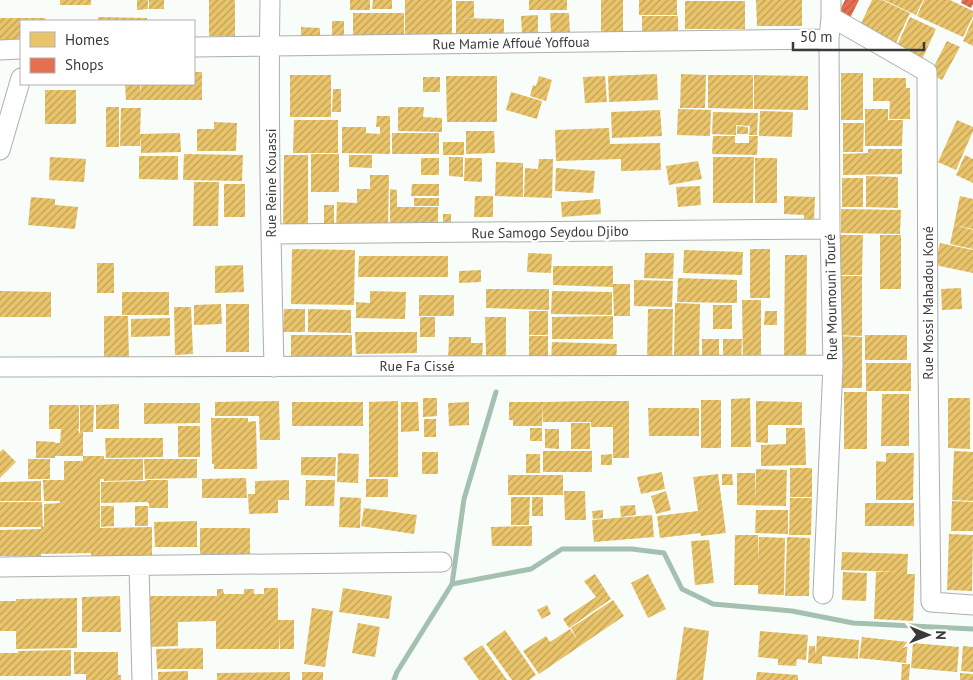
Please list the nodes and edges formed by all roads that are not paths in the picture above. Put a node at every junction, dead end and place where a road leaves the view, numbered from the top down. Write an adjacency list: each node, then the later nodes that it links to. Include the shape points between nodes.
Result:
1 (270, 0): 4 (street, Rue Reine Kouassi)
2 (831, 8): 3 (street, Rue Moumouni Touré); 19 (street, Rue Mossi Mahadou Koné, via 927,72 931,602)
3 (829, 39): 4 (street, Rue Mamie Affoué Yoffoua); 10 (street, Rue Moumouni Touré)
4 (270, 46): 5 (street, Rue Mamie Affoué Yoffoua); 11 (street, Rue Reine Kouassi)
5 (195, 47)
6 (20, 49): 7 (street)
7 (0, 50)
8 (20, 81): 9 (street)
9 (0, 150)
10 (830, 229): 11 (street, Rue Samogo Seydou Djibo); 12 (street, Rue Moumouni Touré)
11 (271, 234): 14 (street, Rue Reine Kouassi)
12 (833, 364): 14 (street, Rue Fa Cissé); 18 (street, Rue Moumouni Touré)
13 (0, 367): 14 (street, Rue Fa Cissé)
14 (274, 367)
15 (442, 562): 16 (street)
16 (139, 566): 17 (street); 20 (street)
17 (0, 567)
18 (823, 594)
19 (973, 605)
20 (142, 680)

